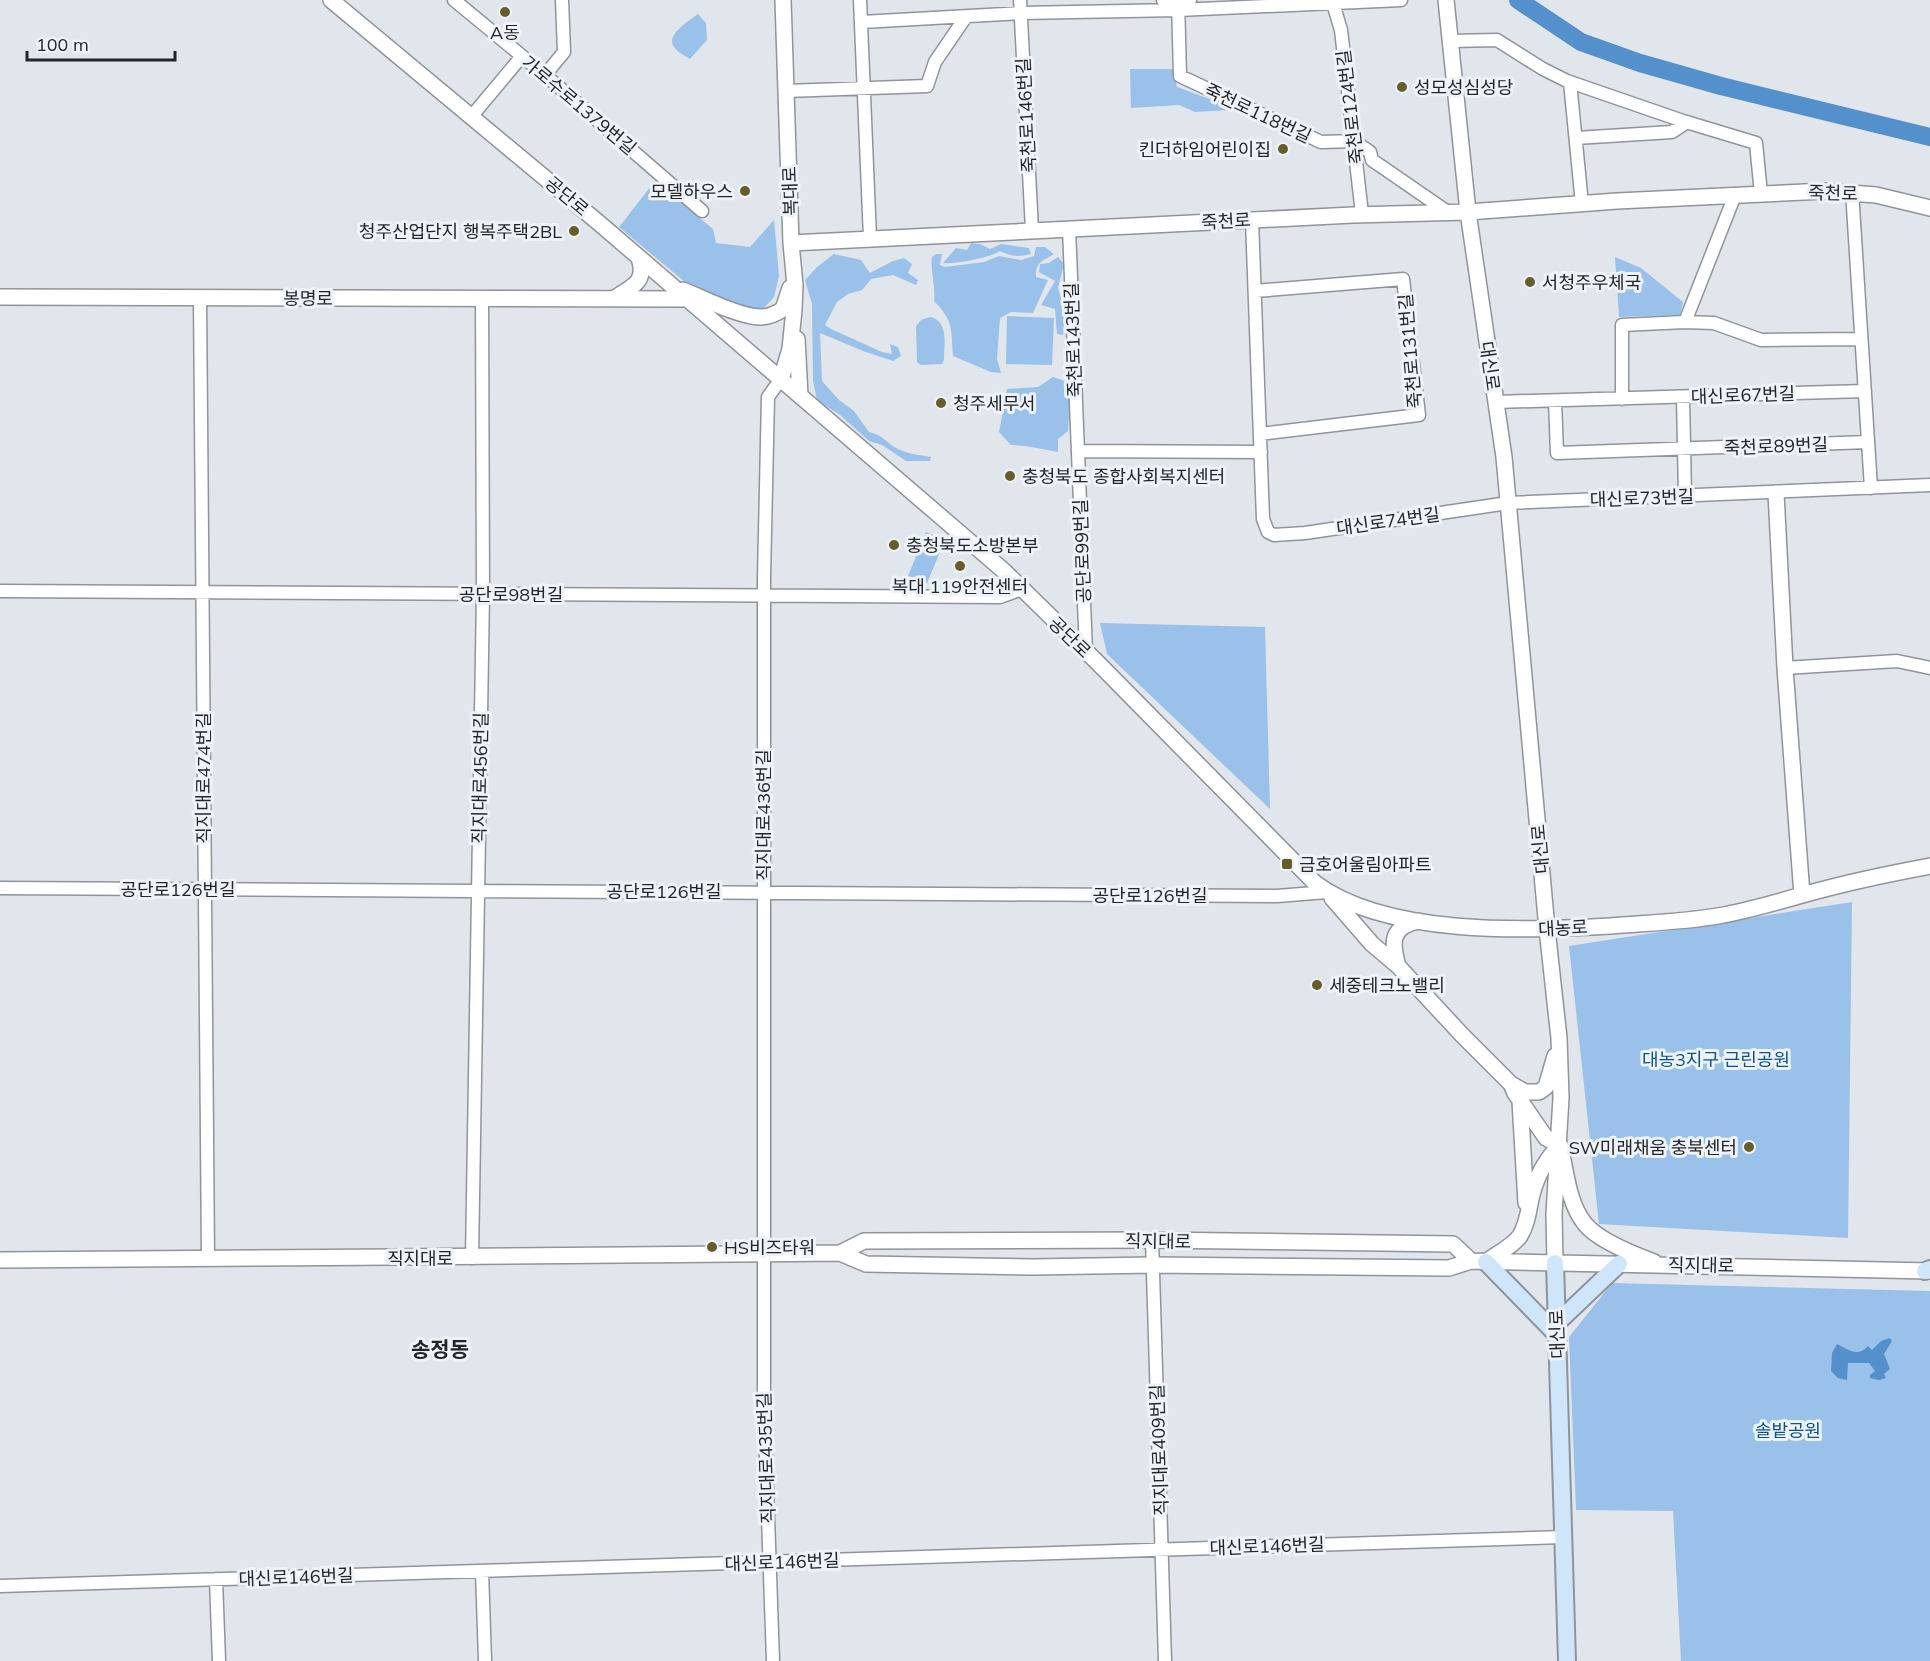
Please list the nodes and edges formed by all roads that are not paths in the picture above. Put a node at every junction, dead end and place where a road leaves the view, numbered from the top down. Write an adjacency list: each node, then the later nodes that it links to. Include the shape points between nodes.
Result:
1 (331, 0): 22 (street, 공단로)
2 (454, 0): 17 (street, 가로수로1379번길)
3 (562, 0): 18 (street, via 564,52)
4 (783, 0): 21 (street, 복대로)
5 (860, 0): 15 (street)
6 (1020, 0): 13 (street, 죽천로146번길)
7 (1163, 0): 12 (street)
8 (1190, 0): 12 (street)
9 (1401, 0): 11 (street)
10 (1446, 0): 16 (street, 대신로)
11 (1333, 1): 12 (street); 25 (street, 죽천로124번길, via 1341,30)
12 (1178, 5): 13 (street); 25 (street, 죽천로118번길, via 1180,76 1321,142)
13 (1021, 13): 14 (street); 37 (street, 죽천로146번길)
14 (964, 18): 15 (street); 20 (street, via 935,62 927,86)
15 (862, 22): 20 (street)
16 (1450, 41): 19 (street, via 1497,40); 32 (street, 대신로)
17 (522, 56): 18 (street, 가로수로1379번길); 22 (street)
18 (545, 75): 31 (street, 가로수로1379번길)
19 (1570, 82): 23 (street); 24 (street)
20 (864, 89): 21 (street); 38 (street)
21 (786, 91): 39 (street, 복대로)
22 (471, 117): 40 (street, 공단로)
23 (1687, 122): 24 (street, via 1672,132); 27 (street, via 1756,143)
24 (1576, 138): 29 (street)
25 (1353, 141): 33 (street, via 1370,152 1372,160); 34 (street, 죽천로124번길)
26 (1852, 191): 27 (street, 죽천로); 30 (street, 죽천로); 50 (street)
27 (1761, 194): 28 (street, 죽천로)
28 (1735, 195): 29 (street, 죽천로); 49 (street)
29 (1582, 204): 32 (street, 죽천로)
30 (1930, 208)
31 (702, 211)
32 (1468, 212): 33 (street, 죽천로); 57 (street, 대신로)
33 (1449, 213): 34 (street, 죽천로)
34 (1362, 214): 35 (street, 죽천로)
35 (1252, 220): 36 (street, 죽천로); 43 (street)
36 (1069, 228): 37 (street, 죽천로); 61 (street, 죽천로143번길)
37 (1032, 230): 38 (street, 죽천로)
38 (870, 238): 39 (street, 죽천로)
39 (791, 243): 41 (street, 복대로)
40 (639, 258): 42 (street, 공단로); 47 (street, via 639,280)
41 (794, 279): 42 (street, via 783,309 762,317); 51 (street, 복대로, via 790,349); 53 (street)
42 (671, 285): 48 (street, 공단로)
43 (1255, 291): 58 (street); 58 (street, 죽천로131번길, via 1403,279 1419,415)
44 (0, 297): 45 (street, 봉명로)
45 (200, 298): 46 (street, 봉명로); 70 (street, 직지대로474번길)
46 (482, 298): 47 (street, 봉명로); 71 (street, 직지대로456번길)
47 (615, 298): 48 (street, 봉명로)
48 (687, 299): 51 (street, 공단로)
49 (1685, 322): 50 (street, via 1714,323 1761,340); 55 (street, via 1622,325)
50 (1861, 339): 52 (street)
51 (781, 379): 53 (street, 공단로); 72 (street, 직지대로436번길, via 768,397)
52 (1865, 391): 54 (street, 대신로67번길); 59 (street)
53 (800, 396): 68 (street, 공단로)
54 (1683, 397): 55 (street, 대신로67번길); 60 (street)
55 (1622, 399): 56 (street, 대신로67번길)
56 (1555, 401): 57 (street, 대신로67번길); 60 (street, via 1557,453)
57 (1496, 402): 67 (street, 대신로)
58 (1260, 434): 62 (street)
59 (1868, 442): 60 (street, 죽천로89번길); 64 (street)
60 (1685, 449): 66 (street)
61 (1078, 451): 62 (street); 73 (street, 공단로99번길)
62 (1261, 452): 67 (street, 대신로74번길, via 1263,519 1268,532 1274,535)
63 (1930, 485): 64 (street, 대신로73번길)
64 (1871, 488): 65 (street, 대신로73번길)
65 (1776, 493): 66 (street, 대신로73번길); 74 (street)
66 (1685, 496): 67 (street, 대신로73번길)
67 (1508, 503): 84 (street, 대신로)
68 (1022, 589): 72 (street, 공단로98번길, via 1000,597); 73 (street, 공단로)
69 (0, 591): 70 (street, 공단로98번길)
70 (202, 594): 71 (street, 공단로98번길); 78 (street, 직지대로474번길)
71 (483, 594): 72 (street, 공단로98번길); 79 (street, 직지대로456번길)
72 (764, 594): 80 (street, 직지대로436번길)
73 (1086, 652): 81 (street, 공단로)
74 (1785, 668): 75 (street, via 1897,661); 82 (street)
75 (1930, 668)
76 (1930, 866): 82 (street, 대농로)
77 (0, 888): 78 (street, 공단로126번길)
78 (204, 889): 79 (street, 공단로126번길); 94 (street, 직지대로474번길)
79 (478, 890): 80 (street, 공단로126번길); 95 (street, 직지대로456번길)
80 (763, 892): 81 (street, 공단로126번길, via 1277,896); 93 (street, 직지대로436번길)
81 (1327, 892): 83 (street, 대농로, via 1367,909); 85 (street, via 1372,944)
82 (1802, 895): 84 (street, 대농로, via 1716,916)
83 (1421, 920): 84 (street, 대농로, via 1456,926); 85 (street, via 1399,928 1394,953)
84 (1547, 930): 86 (street, 대신로)
85 (1398, 966): 87 (street)
86 (1559, 1038): 87 (street, via 1546,1087 1539,1092 1525,1092); 89 (street, 대신로)
87 (1511, 1084): 88 (street)
88 (1520, 1101): 89 (street, via 1546,1138); 90 (street)
89 (1560, 1145): 90 (street, via 1536,1181); 98 (street, 대신로, via 1554,1214); 101 (street, via 1574,1204 1586,1226)
90 (1526, 1220): 97 (street, via 1515,1241)
91 (1152, 1240): 92 (street, 직지대로, via 864,1241); 97 (street, 직지대로, via 1453,1244); 100 (street, 직지대로409번길)
92 (840, 1253): 93 (street, 직지대로); 100 (street, 직지대로, via 866,1264)
93 (765, 1254): 95 (street, 직지대로); 106 (street, 직지대로435번길, via 764,1401)
94 (208, 1257): 95 (street, 직지대로); 96 (street, 직지대로)
95 (472, 1258)
96 (0, 1260)
97 (1478, 1262): 98 (street, 직지대로); 100 (street, 직지대로, via 1449,1268); 103 (main road)
98 (1555, 1263): 99 (street, 직지대로); 103 (main road, 대신로)
99 (1620, 1264): 101 (street, 직지대로); 103 (main road)
100 (1153, 1265): 105 (street, 직지대로409번길)
101 (1662, 1265): 102 (street, 직지대로)
102 (1928, 1270)
103 (1557, 1329): 104 (main road, 대신로)
104 (1563, 1537): 105 (street, 대신로146번길); 114 (main road, 대신로)
105 (1162, 1550): 106 (street, 대신로146번길); 113 (street, 직지대로409번길)
106 (770, 1562): 107 (street, 대신로146번길); 112 (street, 직지대로435번길)
107 (482, 1571): 108 (street, 대신로146번길); 111 (street)
108 (216, 1580): 109 (street, 대신로146번길); 110 (street)
109 (0, 1586)
110 (219, 1661)
111 (485, 1661)
112 (773, 1661)
113 (1166, 1661)
114 (1567, 1661)

